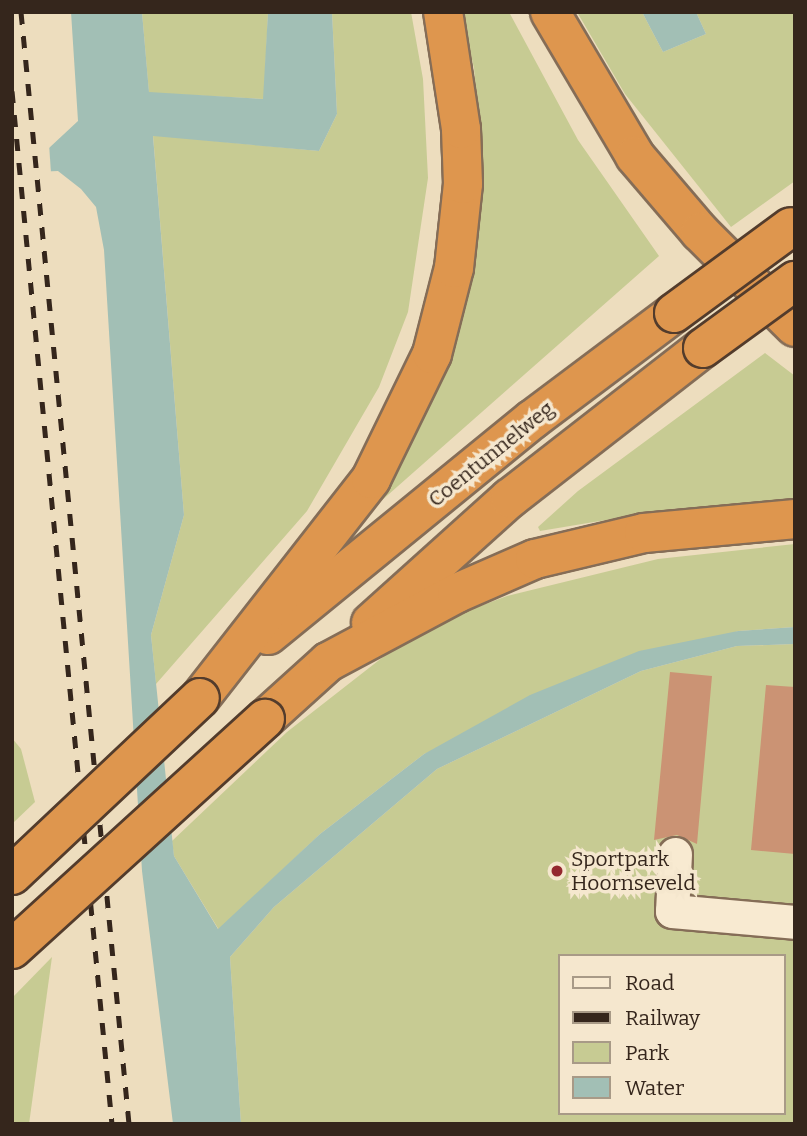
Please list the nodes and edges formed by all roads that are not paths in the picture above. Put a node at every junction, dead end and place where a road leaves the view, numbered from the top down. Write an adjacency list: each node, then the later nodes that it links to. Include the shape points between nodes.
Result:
1 (443, 12): 7 (highway, via 461,129 463,184 454,268 432,354 372,479)
2 (550, 12): 5 (highway, via 635,156 700,232)
3 (793, 225): 7 (highway, Coentunnelweg, bridge)
4 (795, 281): 8 (highway, bridge, via 510,498)
5 (795, 327)
6 (795, 519): 8 (highway, via 644,533 535,559 457,593)
7 (257, 634): 10 (highway, bridge, via 200,698)
8 (328, 662): 12 (highway, bridge)
9 (675, 854): 11 (street, via 671,911)
10 (12, 875)
11 (795, 922)
12 (12, 949)

